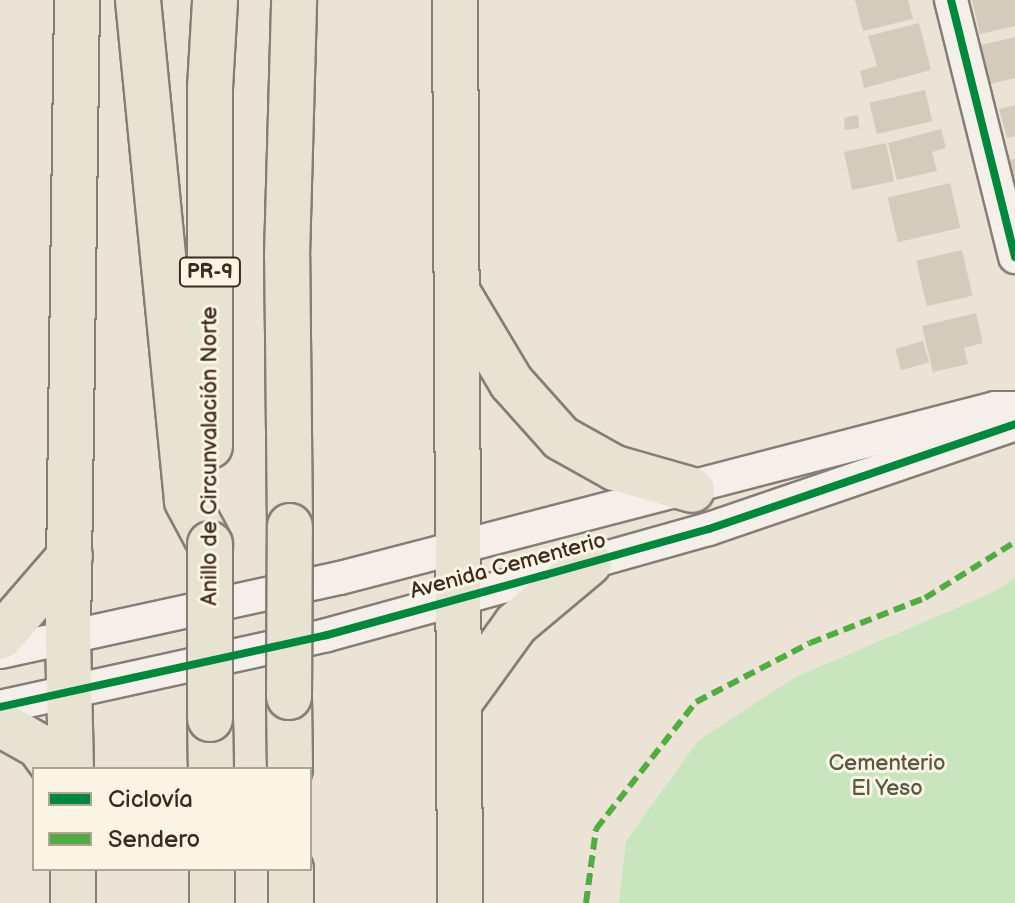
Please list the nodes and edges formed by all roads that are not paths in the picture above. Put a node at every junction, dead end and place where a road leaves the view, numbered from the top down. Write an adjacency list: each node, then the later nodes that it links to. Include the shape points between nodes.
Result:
1 (77, 0): 14 (highway)
2 (138, 0): 12 (highway, via 187,501)
3 (215, 0): 12 (highway, Anillo de Circunvalación Norte / PR-9, via 210,88)
4 (294, 0): 27 (highway, bridge, via 287,256)
5 (455, 0): 8 (highway)
6 (951, 0): 7 (street)
7 (1015, 257)
8 (458, 293): 11 (highway, via 511,382 561,438 615,468); 13 (highway)
9 (1015, 408): 11 (street, Avenida Cementerio, via 995,408)
10 (1015, 424): 15 (street, Avenida Cementerio, via 709,529)
11 (692, 490): 13 (street, Avenida Cementerio)
12 (210, 544): 26 (highway, Anillo de Circunvalación Norte / PR-9, bridge)
13 (457, 545): 16 (highway); 18 (street, Avenida Cementerio, via 340,578)
14 (70, 556): 17 (highway); 18 (highway)
15 (589, 563): 16 (street, Avenida Cementerio); 21 (highway, via 516,624)
16 (460, 597): 20 (street, Avenida Cementerio, via 327,635); 21 (highway)
17 (0, 637)
18 (68, 637): 19 (street, Avenida Cementerio); 20 (highway)
19 (0, 652)
20 (69, 695): 22 (street, Avenida Cementerio); 25 (highway)
21 (462, 699): 34 (highway)
22 (0, 707)
23 (0, 724): 24 (highway, via 39,746)
24 (55, 767)
25 (71, 767)
26 (211, 767)
27 (290, 767)
28 (73, 871): 31 (highway)
29 (212, 871): 32 (highway)
30 (291, 871): 33 (highway)
31 (73, 903)
32 (212, 903)
33 (291, 903)
34 (460, 903)

